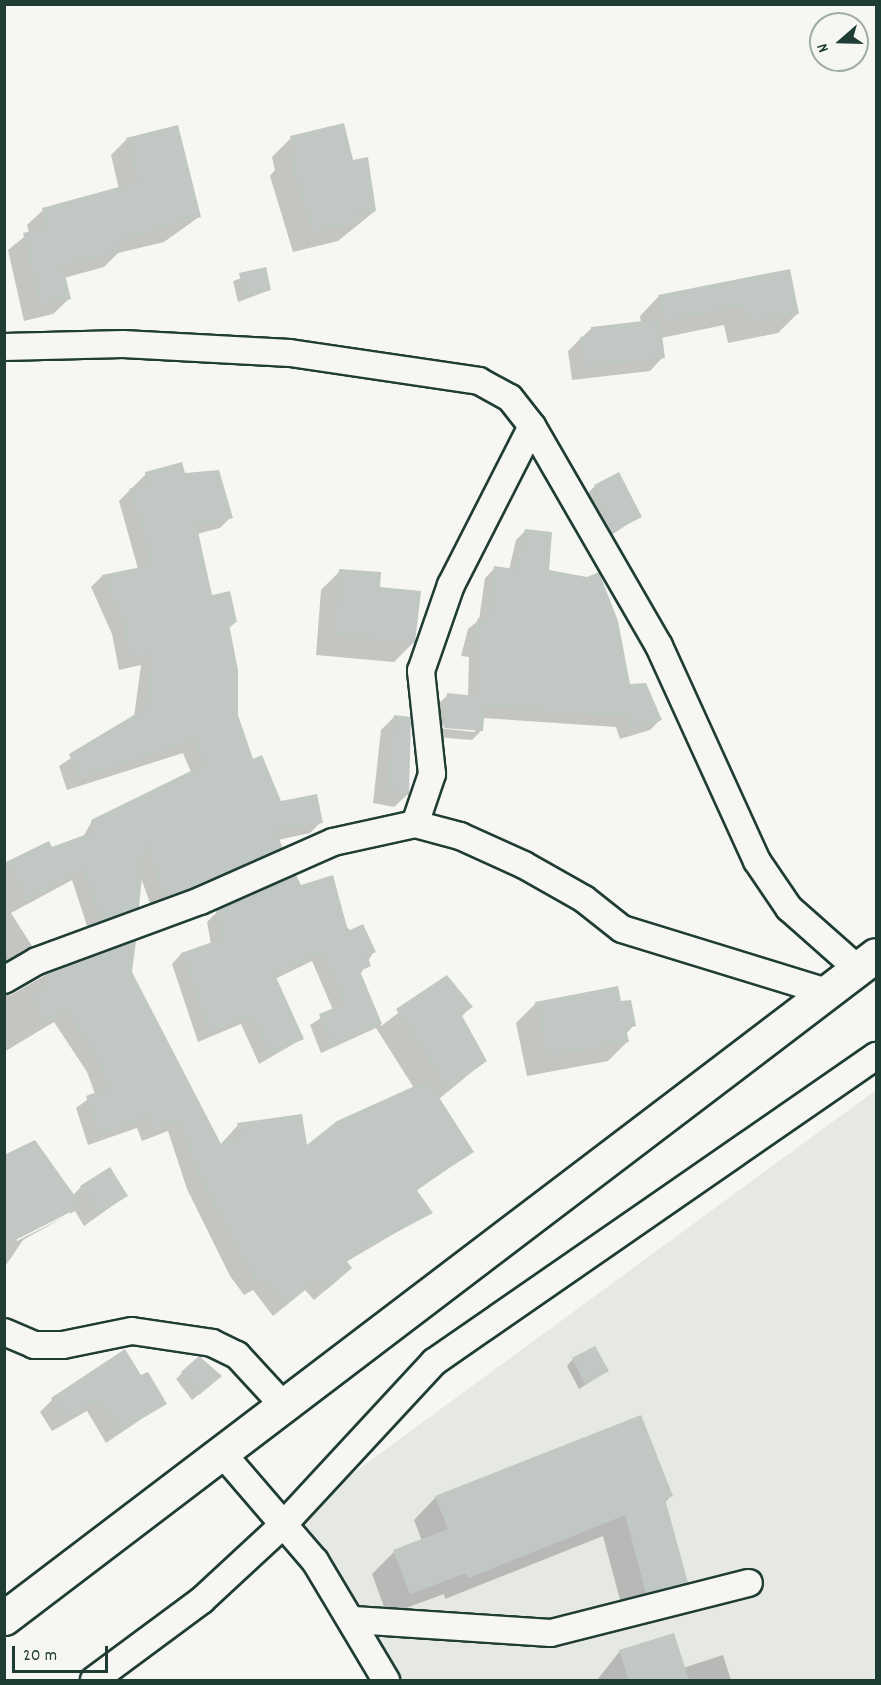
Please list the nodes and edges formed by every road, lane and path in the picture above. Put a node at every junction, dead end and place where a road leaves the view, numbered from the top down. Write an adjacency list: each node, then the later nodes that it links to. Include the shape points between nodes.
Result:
1 (4, 347): 2 (street, via 123,344 290,353 468,379 510,398)
2 (532, 426): 3 (street, via 451,585 421,671 432,774); 4 (street, via 659,646 757,861 789,908)
3 (415, 824): 5 (street, via 333,842 200,901 37,961); 6 (street, via 460,836 524,865 584,899 622,929)
4 (867, 962): 6 (main road)
5 (4, 981)
6 (827, 992): 9 (main road)
7 (876, 1056): 11 (street, via 434,1362)
8 (4, 1332): 9 (street, via 34,1345 63,1345 132,1331 212,1342 237,1355)
9 (284, 1406): 10 (main road)
10 (222, 1453): 11 (street); 13 (main road)
11 (284, 1524): 14 (street); 15 (street, via 202,1600)
12 (749, 1583): 14 (street, via 551,1633)
13 (4, 1618)
14 (354, 1620): 16 (street)
15 (94, 1680)
16 (386, 1680)

